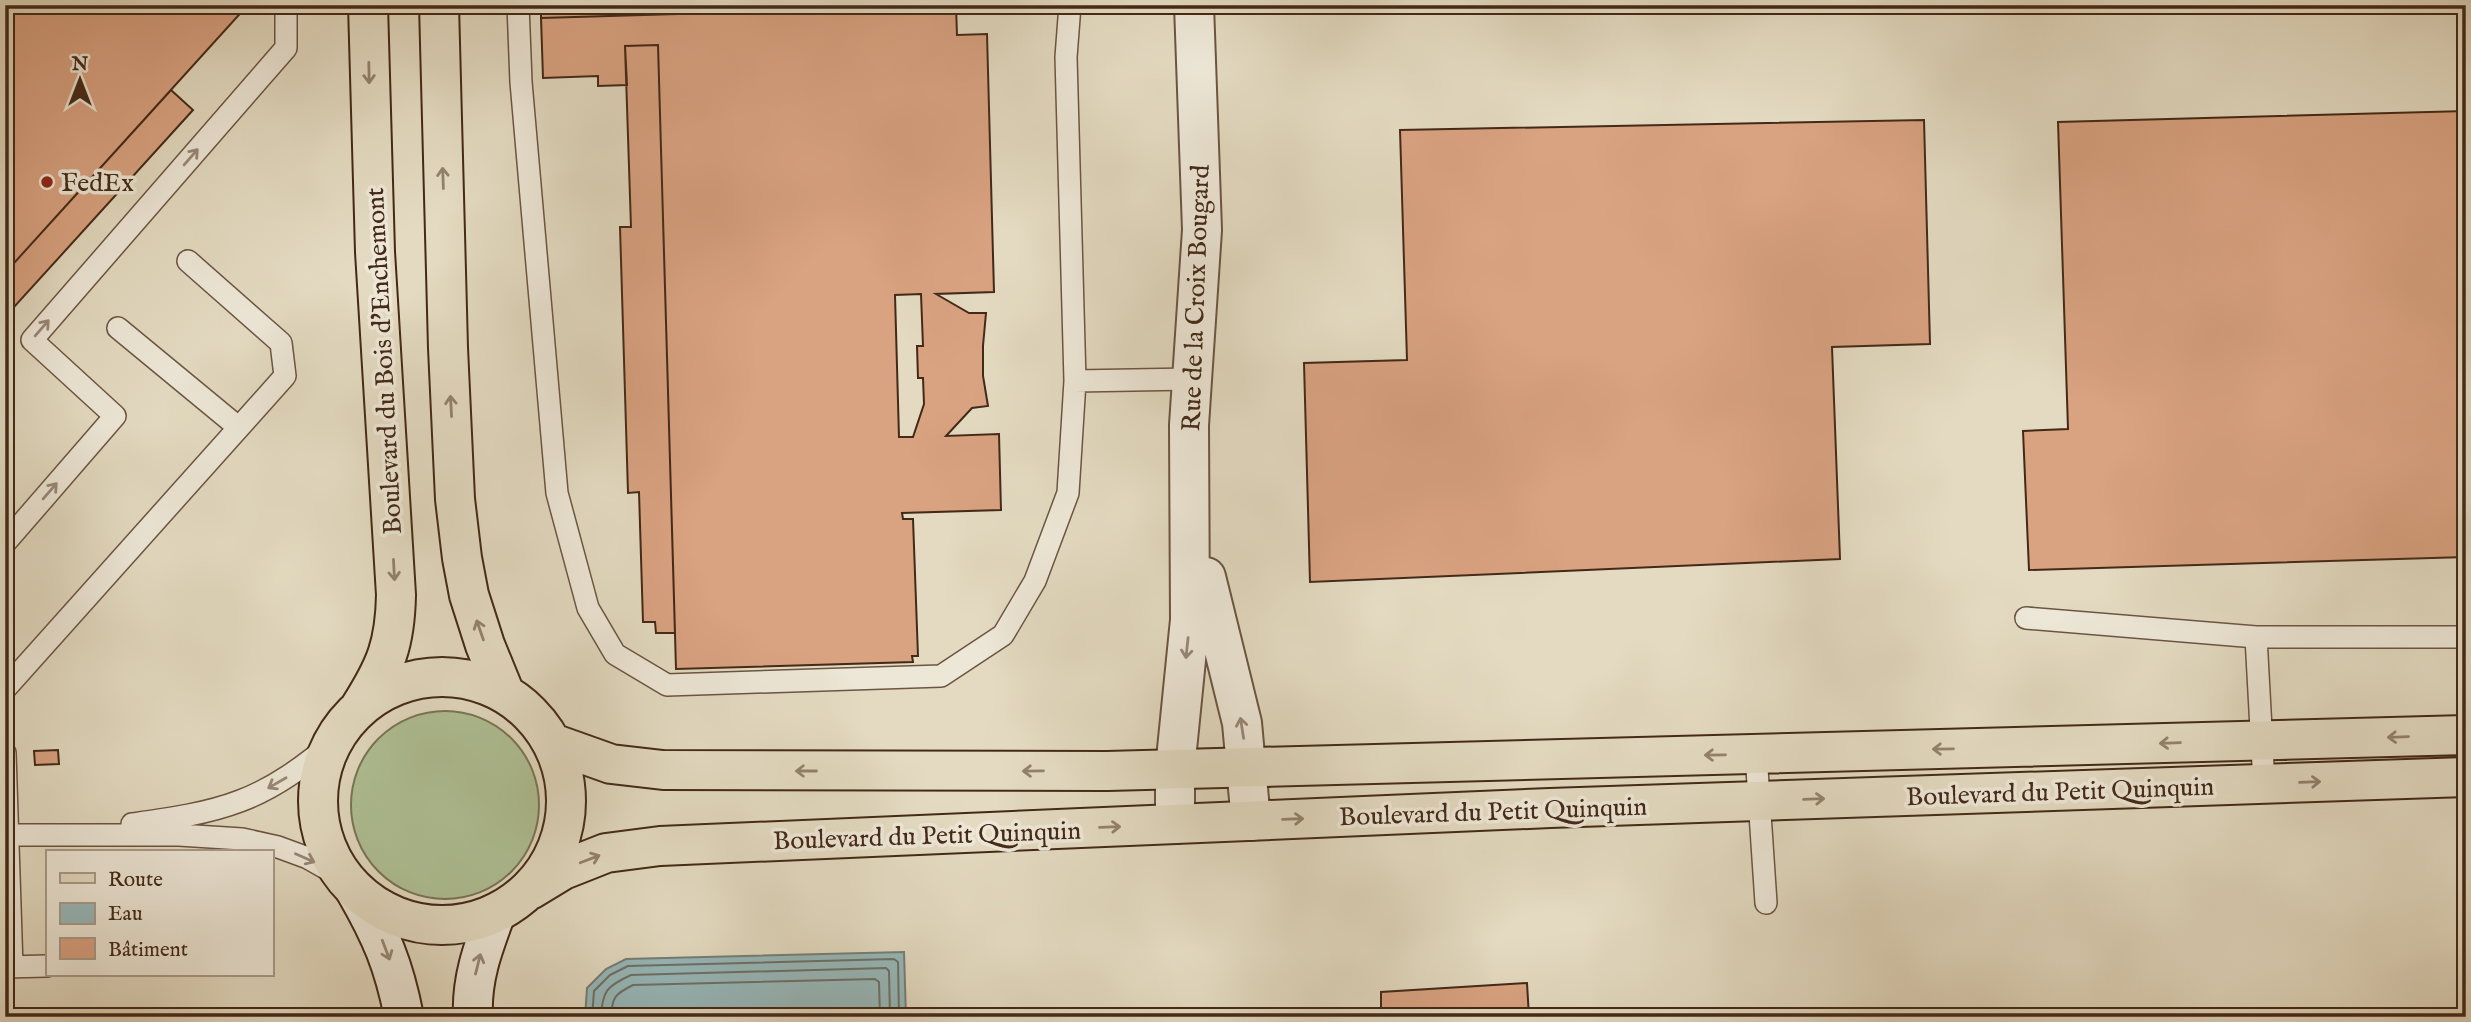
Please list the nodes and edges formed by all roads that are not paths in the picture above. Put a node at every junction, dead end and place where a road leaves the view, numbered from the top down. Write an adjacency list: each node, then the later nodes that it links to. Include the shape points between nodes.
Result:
1 (286, 5): 13 (lane, one-way to 1, via 115,416 32,340 286,48)
2 (368, 5): 19 (main road, Boulevard du Bois d'Enchemont, one-way to 19, via 375,239 396,595 393,639 381,673)
3 (439, 5): 18 (main road, one-way to 3, via 467,589 455,499)
4 (518, 5): 10 (lane, via 558,492 588,608 615,654 667,685 941,676 1003,635 1035,581 1068,492)
5 (1070, 5): 10 (lane, via 1066,57)
6 (1194, 5): 9 (street, Rue de la Croix Bougard, via 1202,230)
7 (188, 261): 11 (lane, via 281,343 285,376)
8 (118, 328): 11 (lane)
9 (1191, 379): 10 (lane); 12 (street, Rue de la Croix Bougard)
10 (1075, 381)
11 (238, 426): 17 (lane)
12 (1191, 507): 26 (street, one-way to 12, via 1242,723); 27 (street, one-way to 27, via 1190,620)
13 (5, 543)
14 (2026, 618): 15 (lane)
15 (2256, 637): 16 (lane); 21 (lane)
16 (2466, 637)
17 (5, 689)
18 (505, 694): 19 (main road, via 465,679 422,679 395,687); 23 (main road, via 527,710)
19 (359, 709): 22 (main road)
20 (2466, 735): 21 (main road, Boulevard du Petit Quinquin, one-way to 21)
21 (2263, 741): 25 (main road, Boulevard du Petit Quinquin, one-way to 25); 29 (lane)
22 (332, 743): 33 (lane, one-way to 33, via 304,767 239,802 169,819); 35 (main road, via 322,770 318,813 324,841)
23 (552, 743): 27 (main road, Boulevard du Petit Quinquin, one-way to 23, via 663,770 611,764); 36 (main road, via 565,780 566,820 553,858)
24 (5, 753): 34 (lane)
25 (1756, 754): 26 (main road, Boulevard du Petit Quinquin, one-way to 26); 30 (lane)
26 (1248, 767): 27 (main road, Boulevard du Petit Quinquin); 31 (street)
27 (1175, 769): 32 (street)
28 (2466, 777): 29 (main road, Boulevard du Petit Quinquin, one-way to 28)
29 (2264, 784): 30 (main road, Boulevard du Petit Quinquin, one-way to 29)
30 (1759, 801): 31 (main road, Boulevard du Petit Quinquin, one-way to 30); 37 (lane)
31 (1251, 821): 32 (main road, Boulevard du Petit Quinquin)
32 (1175, 824): 36 (main road, Boulevard du Petit Quinquin, one-way to 32, via 591,858 642,848)
33 (68, 833): 34 (lane); 35 (lane, one-way to 35, via 242,839 308,858)
34 (7, 835): 40 (lane)
35 (350, 885): 38 (main road, via 389,913 415,923 456,925); 41 (street, one-way to 41, via 379,931)
36 (530, 890): 38 (main road)
37 (1766, 903)
38 (496, 913): 42 (street, one-way to 38, via 479,958)
39 (46, 966): 40 (lane)
40 (9, 967)
41 (404, 1017)
42 (473, 1017)

